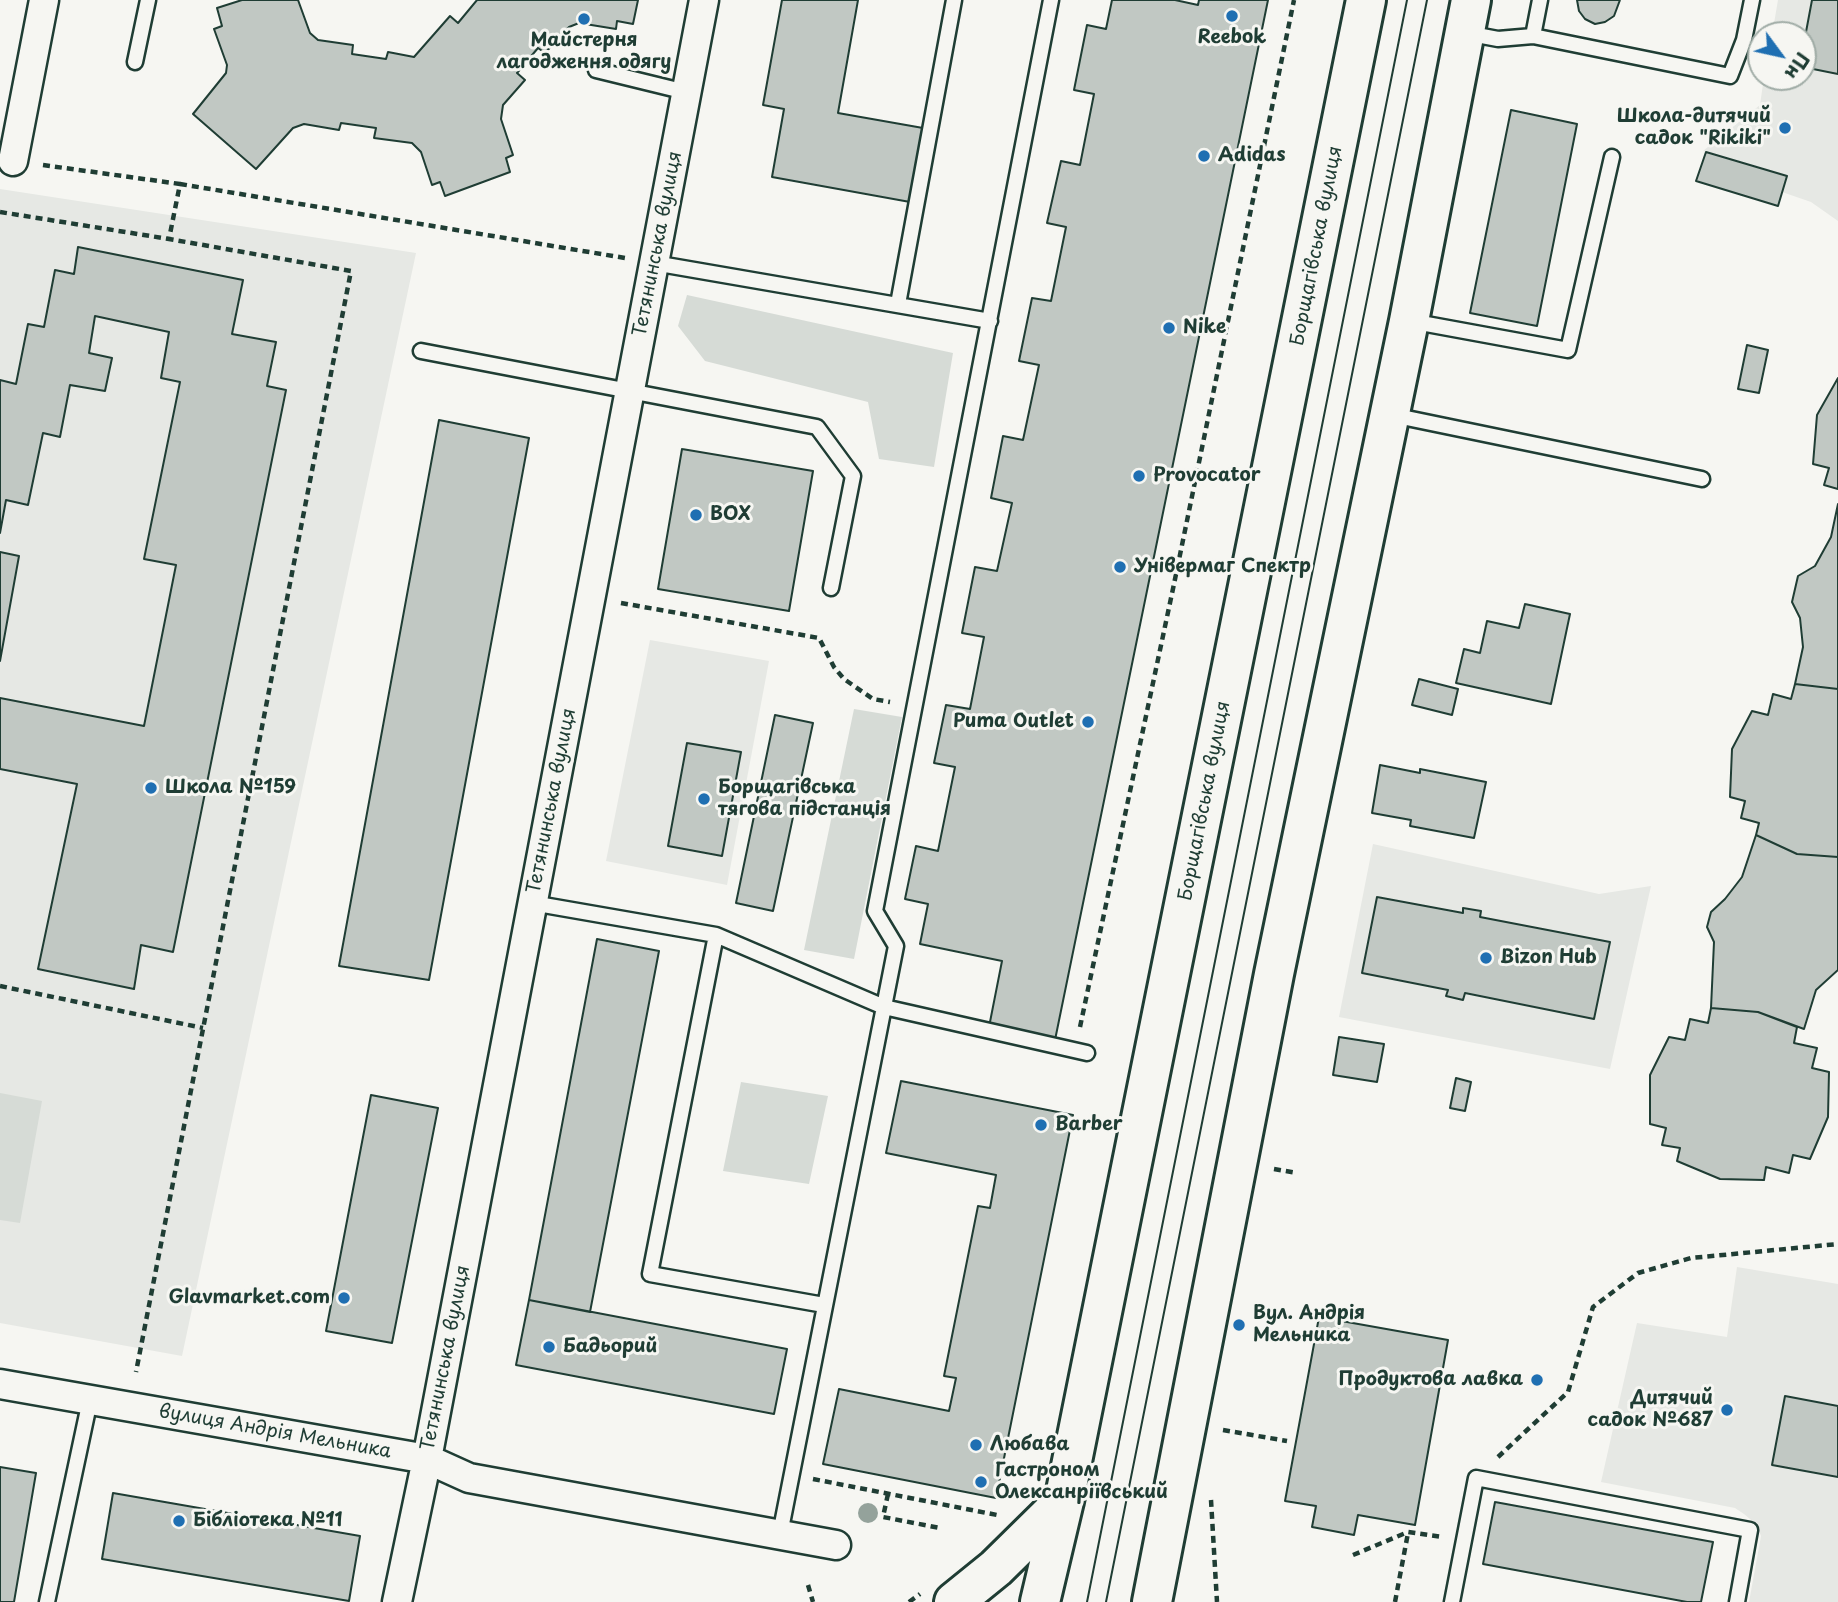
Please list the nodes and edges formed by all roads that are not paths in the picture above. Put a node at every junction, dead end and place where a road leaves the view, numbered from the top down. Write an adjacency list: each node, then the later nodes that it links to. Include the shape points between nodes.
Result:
1 (44, 0): 15 (street)
2 (148, 0): 11 (lane)
3 (704, 0): 13 (street, Тетянинська вулиця)
4 (954, 0): 17 (lane)
5 (1051, 0): 18 (lane)
6 (1366, 0): 33 (main road, Борщагівська вулиця)
7 (1540, 0): 10 (lane)
8 (1752, 0): 10 (lane, via 1730,76)
9 (1468, 16): 10 (lane, via 1498,39); 19 (main road)
10 (1533, 37)
11 (135, 62)
12 (596, 70): 13 (lane)
13 (686, 92): 16 (street, Тетянинська вулиця)
14 (1612, 157): 19 (lane, via 1568,350)
15 (13, 161)
16 (654, 263): 17 (lane); 21 (street, Тетянинська вулиця)
17 (898, 304): 18 (lane)
18 (990, 321): 27 (lane, via 875,911 896,946)
19 (1409, 321): 22 (main road)
20 (421, 351): 21 (lane)
21 (629, 393): 24 (lane, via 817,427 853,476); 25 (street, Тетянинська вулиця)
22 (1389, 414): 23 (lane); 36 (main road)
23 (1702, 479)
24 (831, 588)
25 (532, 903): 26 (lane); 32 (street, Тетянинська вулиця)
26 (716, 934): 27 (lane); 29 (lane, via 649,1274)
27 (884, 1007): 28 (lane); 29 (lane)
28 (1087, 1053)
29 (824, 1305): 34 (lane)
30 (0, 1384): 31 (street, вулиця Андрія Мельника)
31 (90, 1400): 32 (street, вулиця Андрія Мельника); 37 (lane)
32 (427, 1459): 34 (street, вулиця Андрія Мельника, via 469,1478); 38 (street, Тетянинська вулиця)
33 (1064, 1501): 39 (main road); 40 (main road, Борщагівська вулиця)
34 (780, 1534): 35 (street, вулиця Андрія Мельника)
35 (836, 1545)
36 (1162, 1551): 41 (main road); 42 (main road)
37 (47, 1602)
38 (397, 1602)
39 (954, 1602)
40 (1040, 1602)
41 (1152, 1602)
42 (1173, 1602)
43 (1452, 1602): 44 (lane, via 1476,1478 1750,1530)
44 (1737, 1602)

